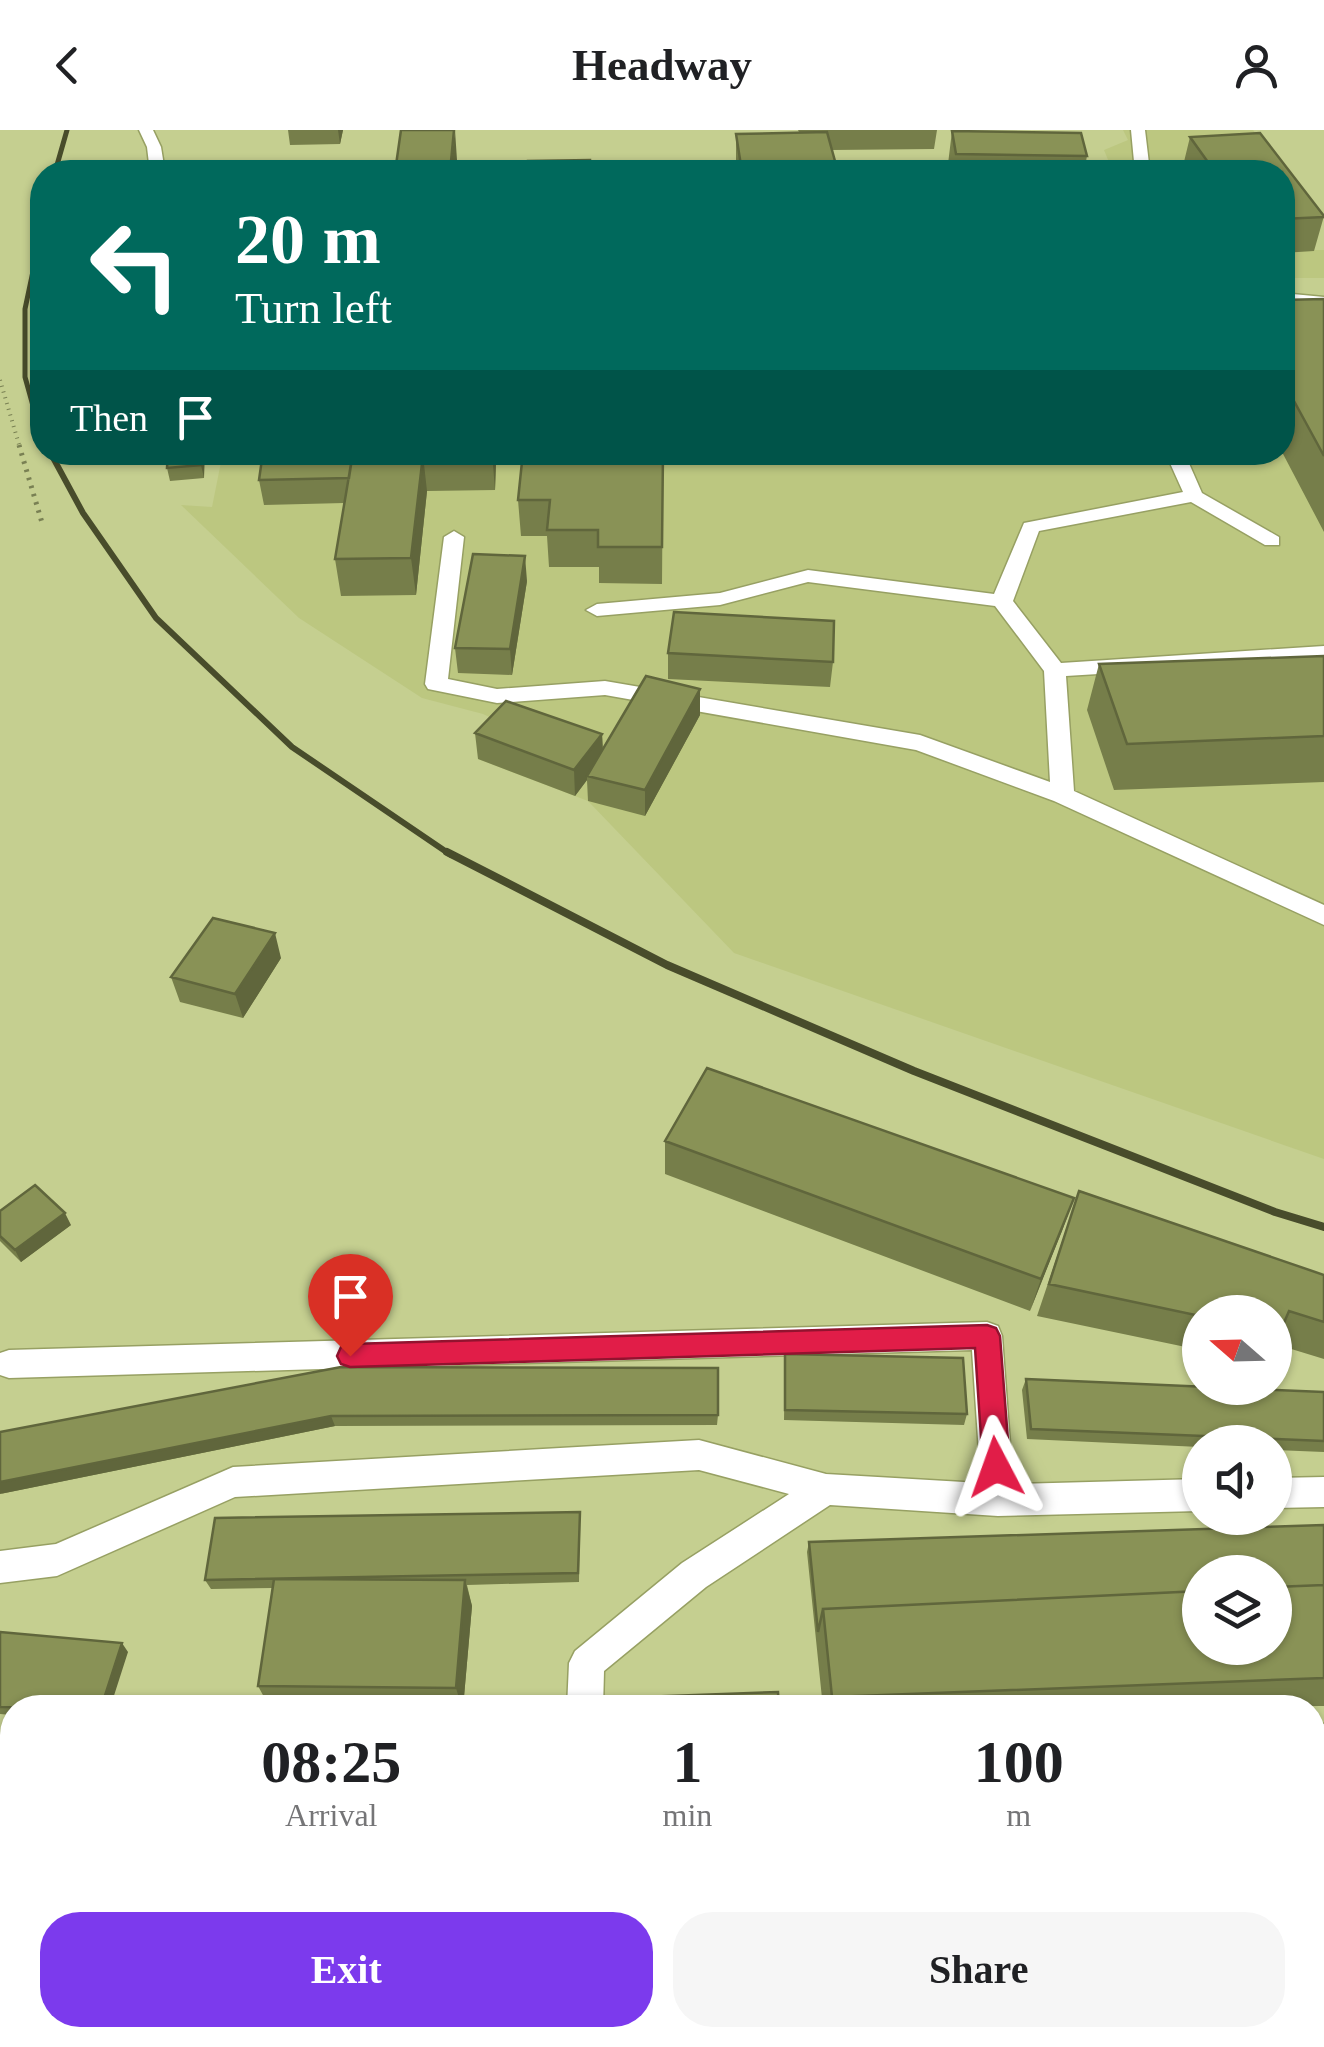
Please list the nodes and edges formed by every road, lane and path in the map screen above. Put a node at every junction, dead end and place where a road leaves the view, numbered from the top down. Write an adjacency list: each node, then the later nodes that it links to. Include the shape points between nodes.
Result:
1 (146, 130): 3 (lane)
2 (1138, 130): 4 (lane)
3 (156, 160)
4 (1141, 160)
5 (1295, 299): 6 (lane)
6 (1324, 302)
7 (0, 380): 10 (path)
8 (1180, 465): 9 (lane)
9 (1194, 496): 12 (lane); 13 (lane, via 1031,527)
10 (43, 526)
11 (454, 537): 17 (lane, via 436,684 497,696 605,688 920,743)
12 (1272, 540)
13 (1002, 601): 14 (lane, via 808,576 720,599); 16 (lane)
14 (597, 610)
15 (1324, 653): 16 (lane)
16 (1055, 670): 17 (lane)
17 (1062, 795): 18 (lane)
18 (1324, 916)
19 (9, 1364): 24 (lane, via 987,1336)
20 (826, 1489): 24 (lane); 25 (lane, via 699,1455 233,1482 57,1560); 26 (lane, via 694,1575 587,1663)
21 (1324, 1492): 22 (lane)
22 (1292, 1493)
23 (1182, 1495): 24 (lane)
24 (998, 1500)
25 (0, 1567)
26 (586, 1695)

